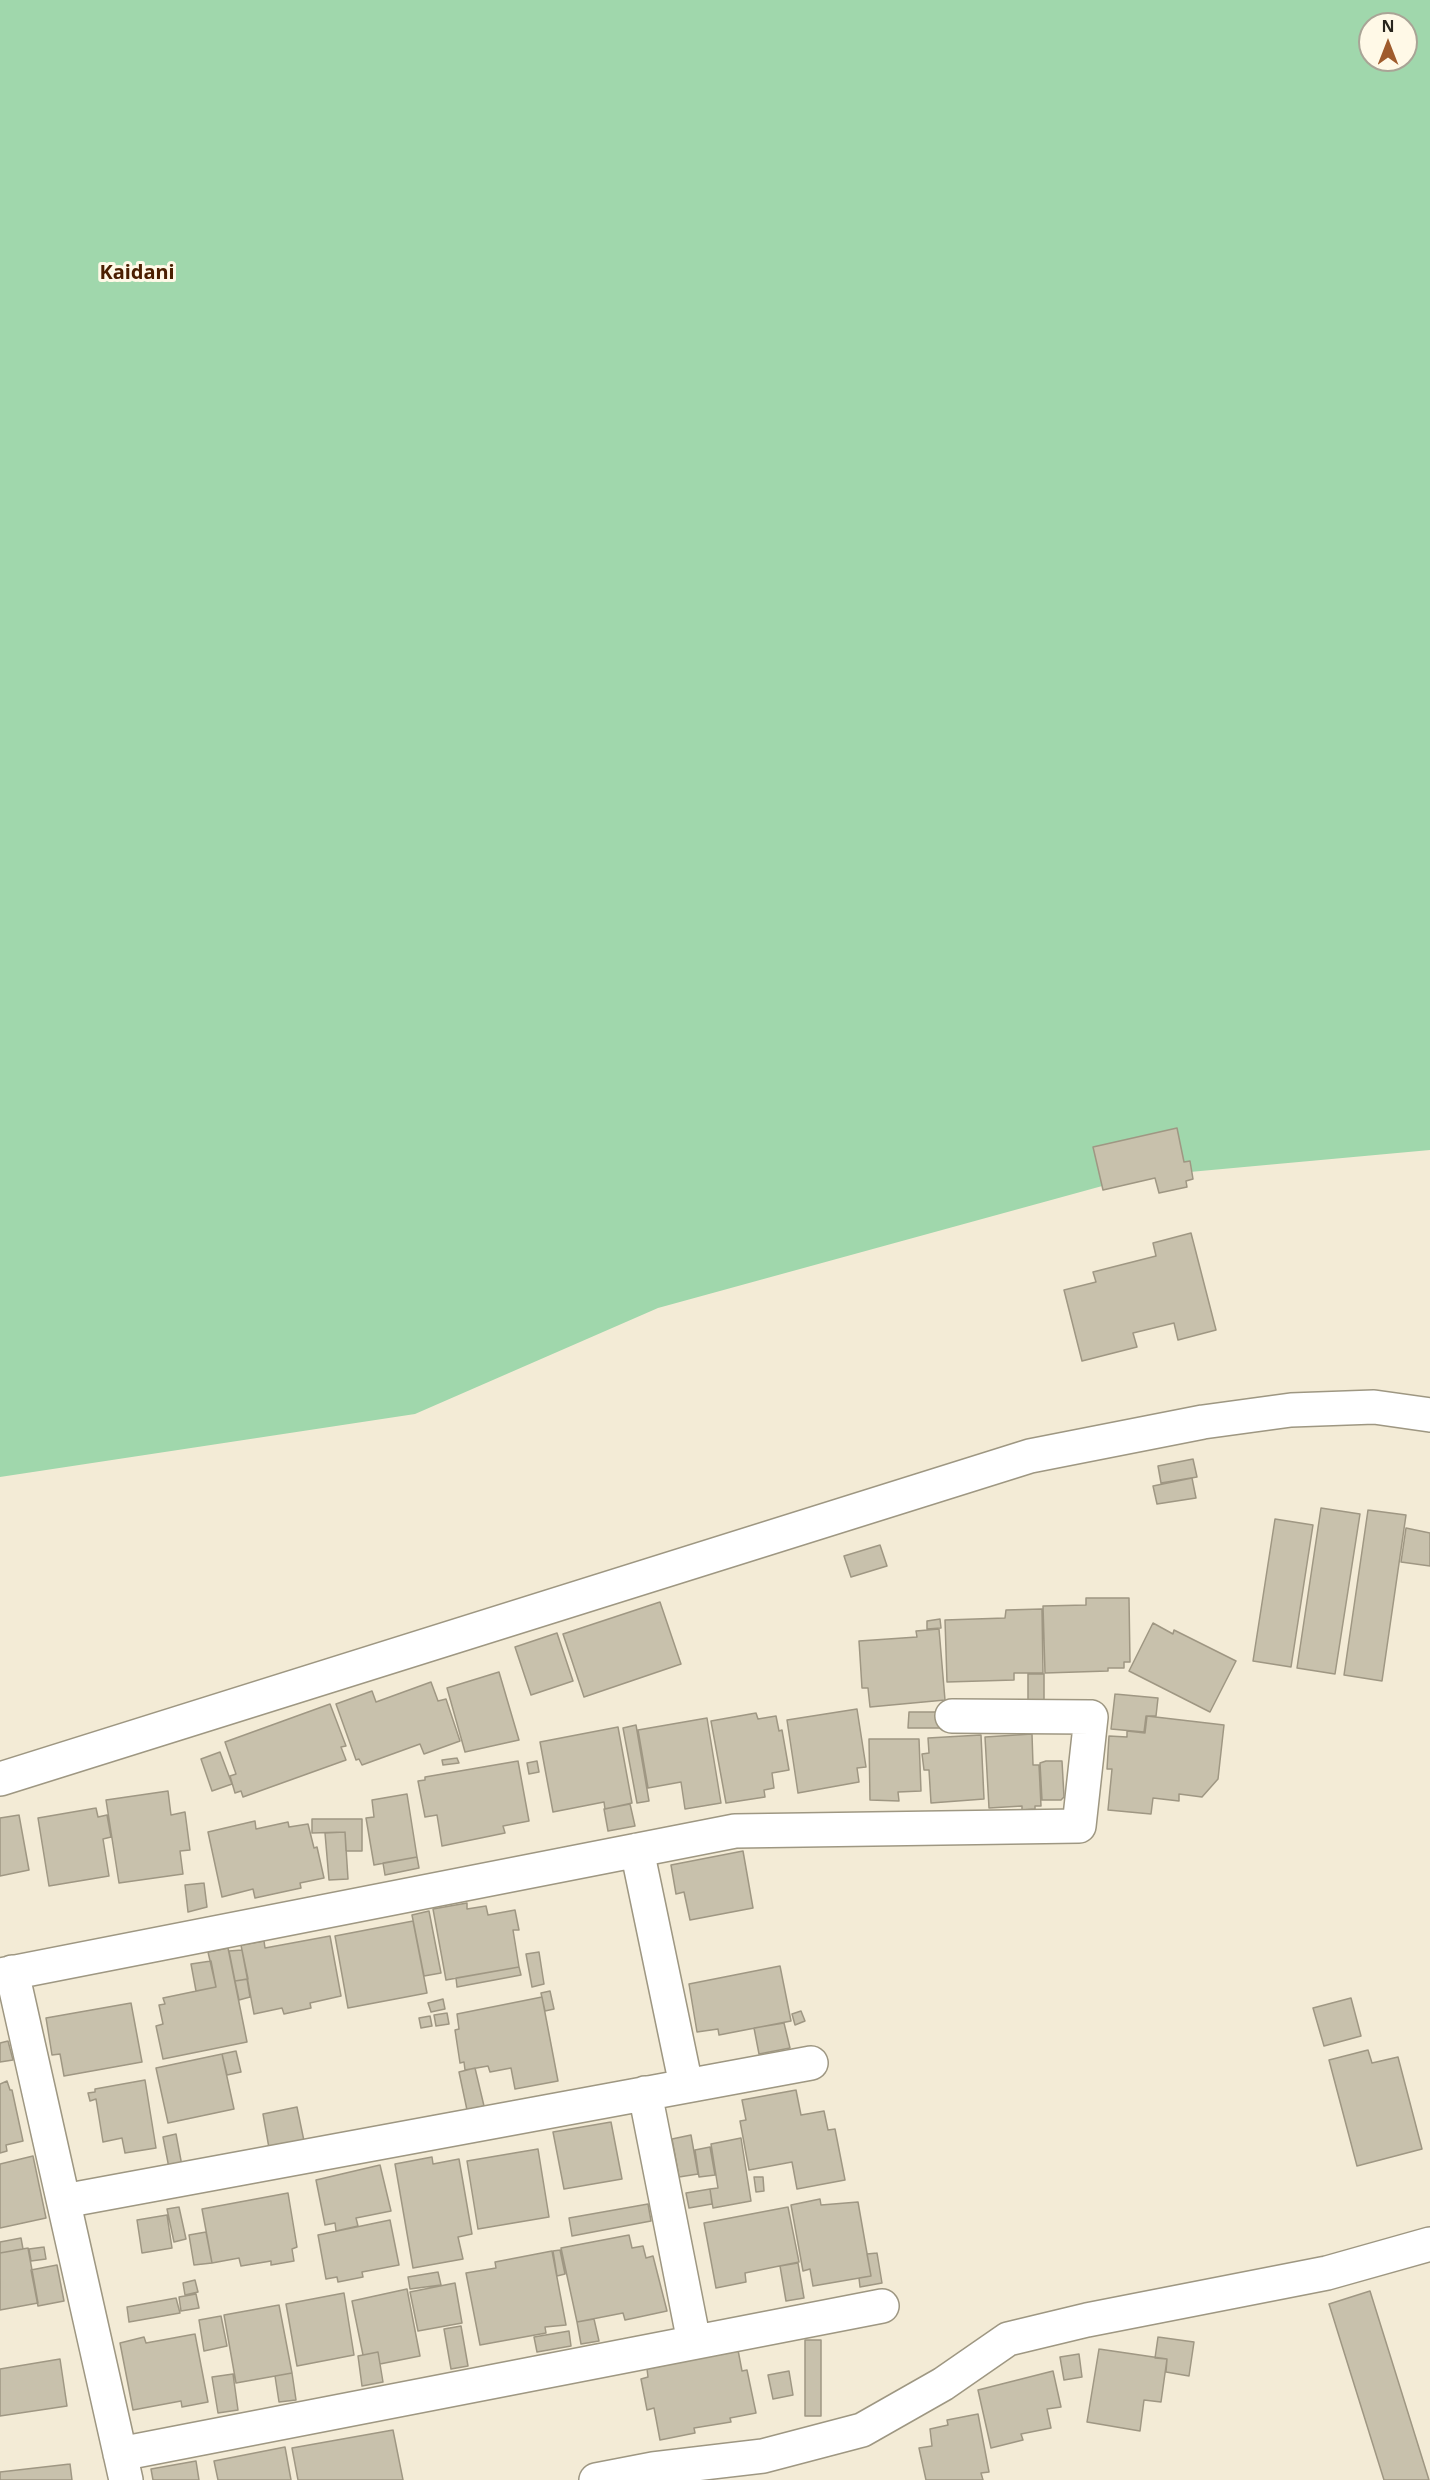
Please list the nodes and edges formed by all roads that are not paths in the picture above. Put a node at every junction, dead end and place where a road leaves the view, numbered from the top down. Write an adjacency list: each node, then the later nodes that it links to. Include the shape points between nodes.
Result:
1 (1430, 1415): 3 (street, via 1374,1407 1291,1410 1203,1422 1030,1456)
2 (952, 1716): 4 (street, via 1090,1717 1079,1826 735,1831)
3 (0, 1779)
4 (637, 1850): 5 (street); 7 (street)
5 (6, 1974): 9 (street)
6 (811, 2063): 7 (street)
7 (686, 2085): 8 (street)
8 (645, 2093): 9 (street); 12 (street)
9 (64, 2202): 13 (street)
10 (1430, 2244): 14 (street, via 1327,2273 1008,2339 943,2384 862,2430 763,2456)
11 (882, 2306): 12 (street)
12 (694, 2342): 13 (street)
13 (123, 2467)
14 (596, 2480)

